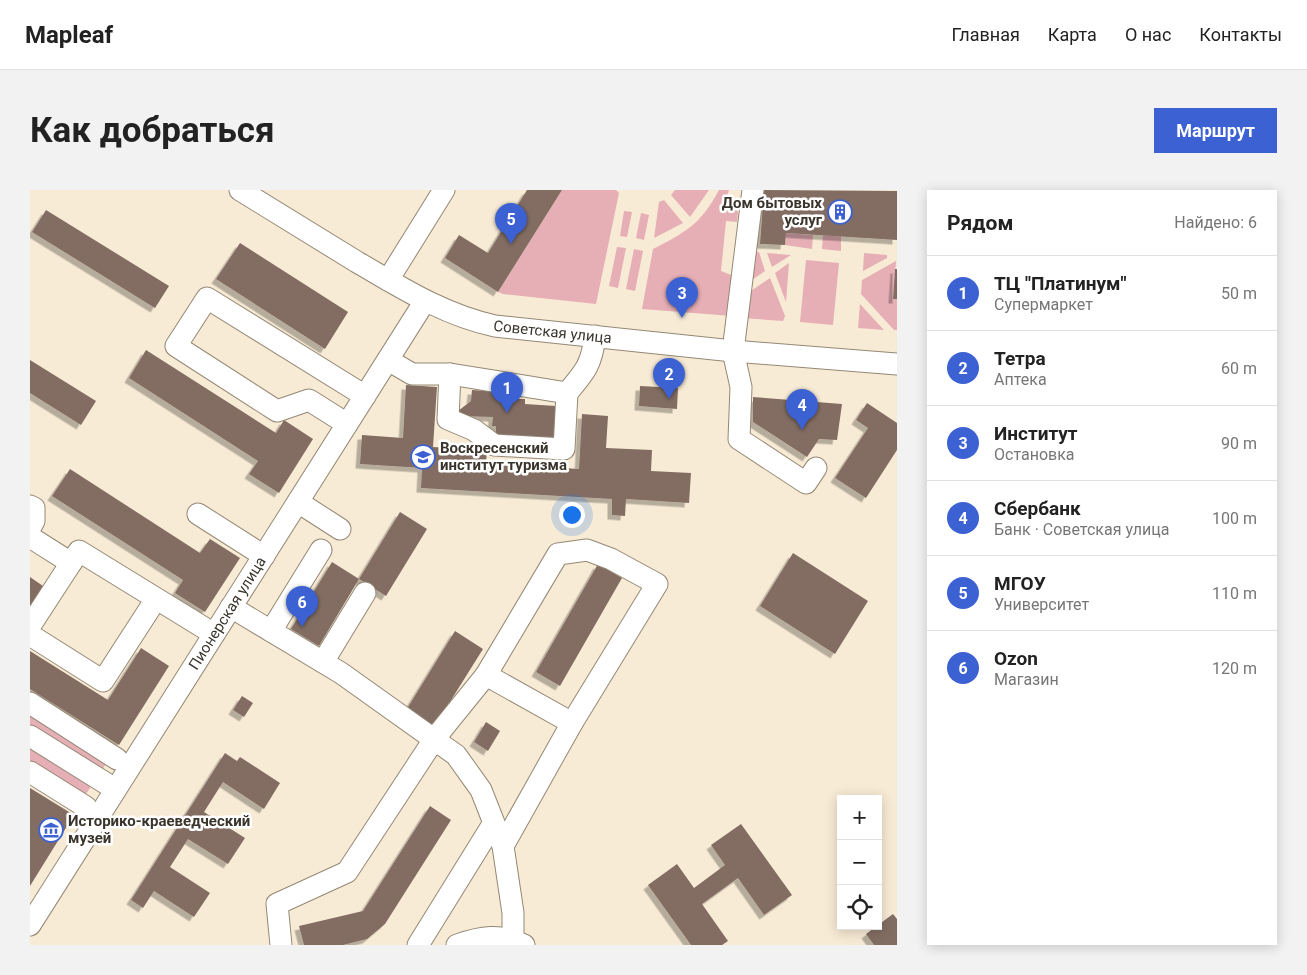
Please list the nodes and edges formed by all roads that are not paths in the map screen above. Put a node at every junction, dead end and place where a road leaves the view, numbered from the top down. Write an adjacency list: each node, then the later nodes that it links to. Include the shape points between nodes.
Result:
1 (240, 190): 4 (street, Советская улица)
2 (444, 190): 4 (street)
3 (753, 190): 7 (street)
4 (388, 280): 5 (street, Советская улица)
5 (425, 302): 6 (street, Советская улица, via 495,326); 8 (street, Пионерская улица)
6 (595, 336): 7 (street, Советская улица); 11 (street, via 593,356)
7 (733, 351): 9 (street, Советская улица); 14 (street, via 741,387 739,439 806,483)
8 (388, 360): 10 (street, via 412,374); 12 (street, Пионерская улица)
9 (897, 364)
10 (450, 374): 11 (street); 11 (street, via 448,419 474,430 494,445 564,449)
11 (567, 393)
12 (365, 396): 13 (street, Пионерская улица); 13 (street, via 207,298 176,346 277,412 309,400)
13 (347, 424): 15 (street, Пионерская улица)
14 (816, 468)
15 (298, 502): 19 (street); 22 (street, Пионерская улица)
16 (30, 506): 18 (street, via 34,508 34,521)
17 (198, 514): 22 (street)
18 (30, 528)
19 (340, 529)
20 (30, 537): 23 (street)
21 (320, 550): 28 (street)
22 (264, 556): 26 (street, Пионерская улица)
23 (71, 563): 25 (street, via 79,551); 27 (street)
24 (365, 593): 31 (street)
25 (156, 599): 29 (street, via 103,681); 30 (street)
26 (231, 608): 28 (street); 30 (street, Пионерская улица)
27 (30, 626)
28 (271, 632): 31 (street)
29 (30, 634)
30 (214, 634): 43 (street, Пионерская улица)
31 (323, 662): 36 (street)
32 (486, 675): 34 (street); 34 (street, via 558,554 586,550 611,559 657,584); 36 (street)
33 (30, 703): 37 (street)
34 (572, 723): 42 (street)
35 (30, 736): 39 (street)
36 (435, 738): 41 (street, via 456,755 481,790); 45 (street, via 347,872 277,904)
37 (117, 759)
38 (30, 772): 40 (street)
39 (107, 784)
40 (86, 808)
41 (493, 824): 42 (street); 46 (street)
42 (503, 846): 44 (street)
43 (30, 925)
44 (518, 942): 47 (street, via 488,936)
45 (281, 945)
46 (418, 945)
47 (457, 945)

